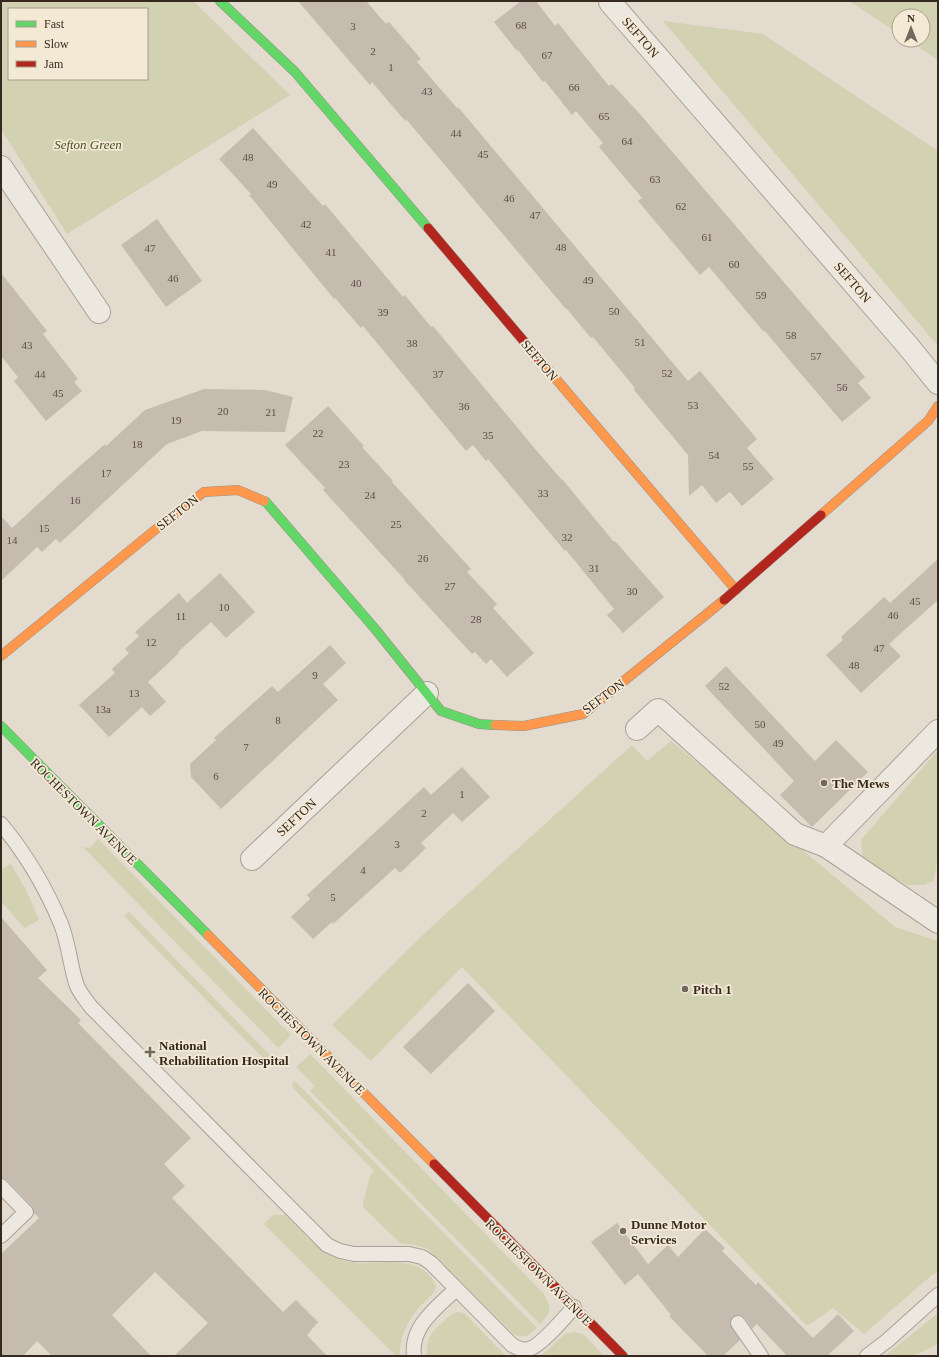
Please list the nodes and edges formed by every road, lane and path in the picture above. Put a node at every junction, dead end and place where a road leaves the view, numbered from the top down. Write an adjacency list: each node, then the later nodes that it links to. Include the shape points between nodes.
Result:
1 (220, 1): 7 (street, SEFTON, via 295,72)
2 (610, 2): 5 (street, SEFTON)
3 (1, 168): 4 (street)
4 (98, 312)
5 (938, 383)
6 (938, 406): 7 (street, SEFTON, via 928,421)
7 (736, 590): 9 (street, SEFTON, via 583,714 524,726 479,724 441,710)
8 (1, 656): 9 (street, SEFTON, via 204,492 238,490 266,502)
9 (427, 693): 15 (street, SEFTON)
10 (1, 726): 21 (street, ROCHESTOWN AVENUE)
11 (637, 729): 14 (street, via 658,710 795,834)
12 (938, 731): 14 (street)
13 (1, 824): 19 (lane, via 31,866 58,918 78,987 91,1007 253,1177 327,1245 354,1254 409,1254 422,1257)
14 (826, 846): 16 (street)
15 (252, 859)
16 (938, 922)
17 (1, 1186): 18 (lane, via 26,1212)
18 (1, 1236)
19 (456, 1289): 21 (lane, via 519,1350 529,1350 537,1345); 23 (lane, via 418,1329 414,1341)
20 (938, 1294): 26 (lane)
21 (574, 1307): 24 (street, ROCHESTOWN AVENUE)
22 (738, 1323): 25 (lane)
23 (414, 1356)
24 (623, 1356)
25 (761, 1356)
26 (867, 1356)

